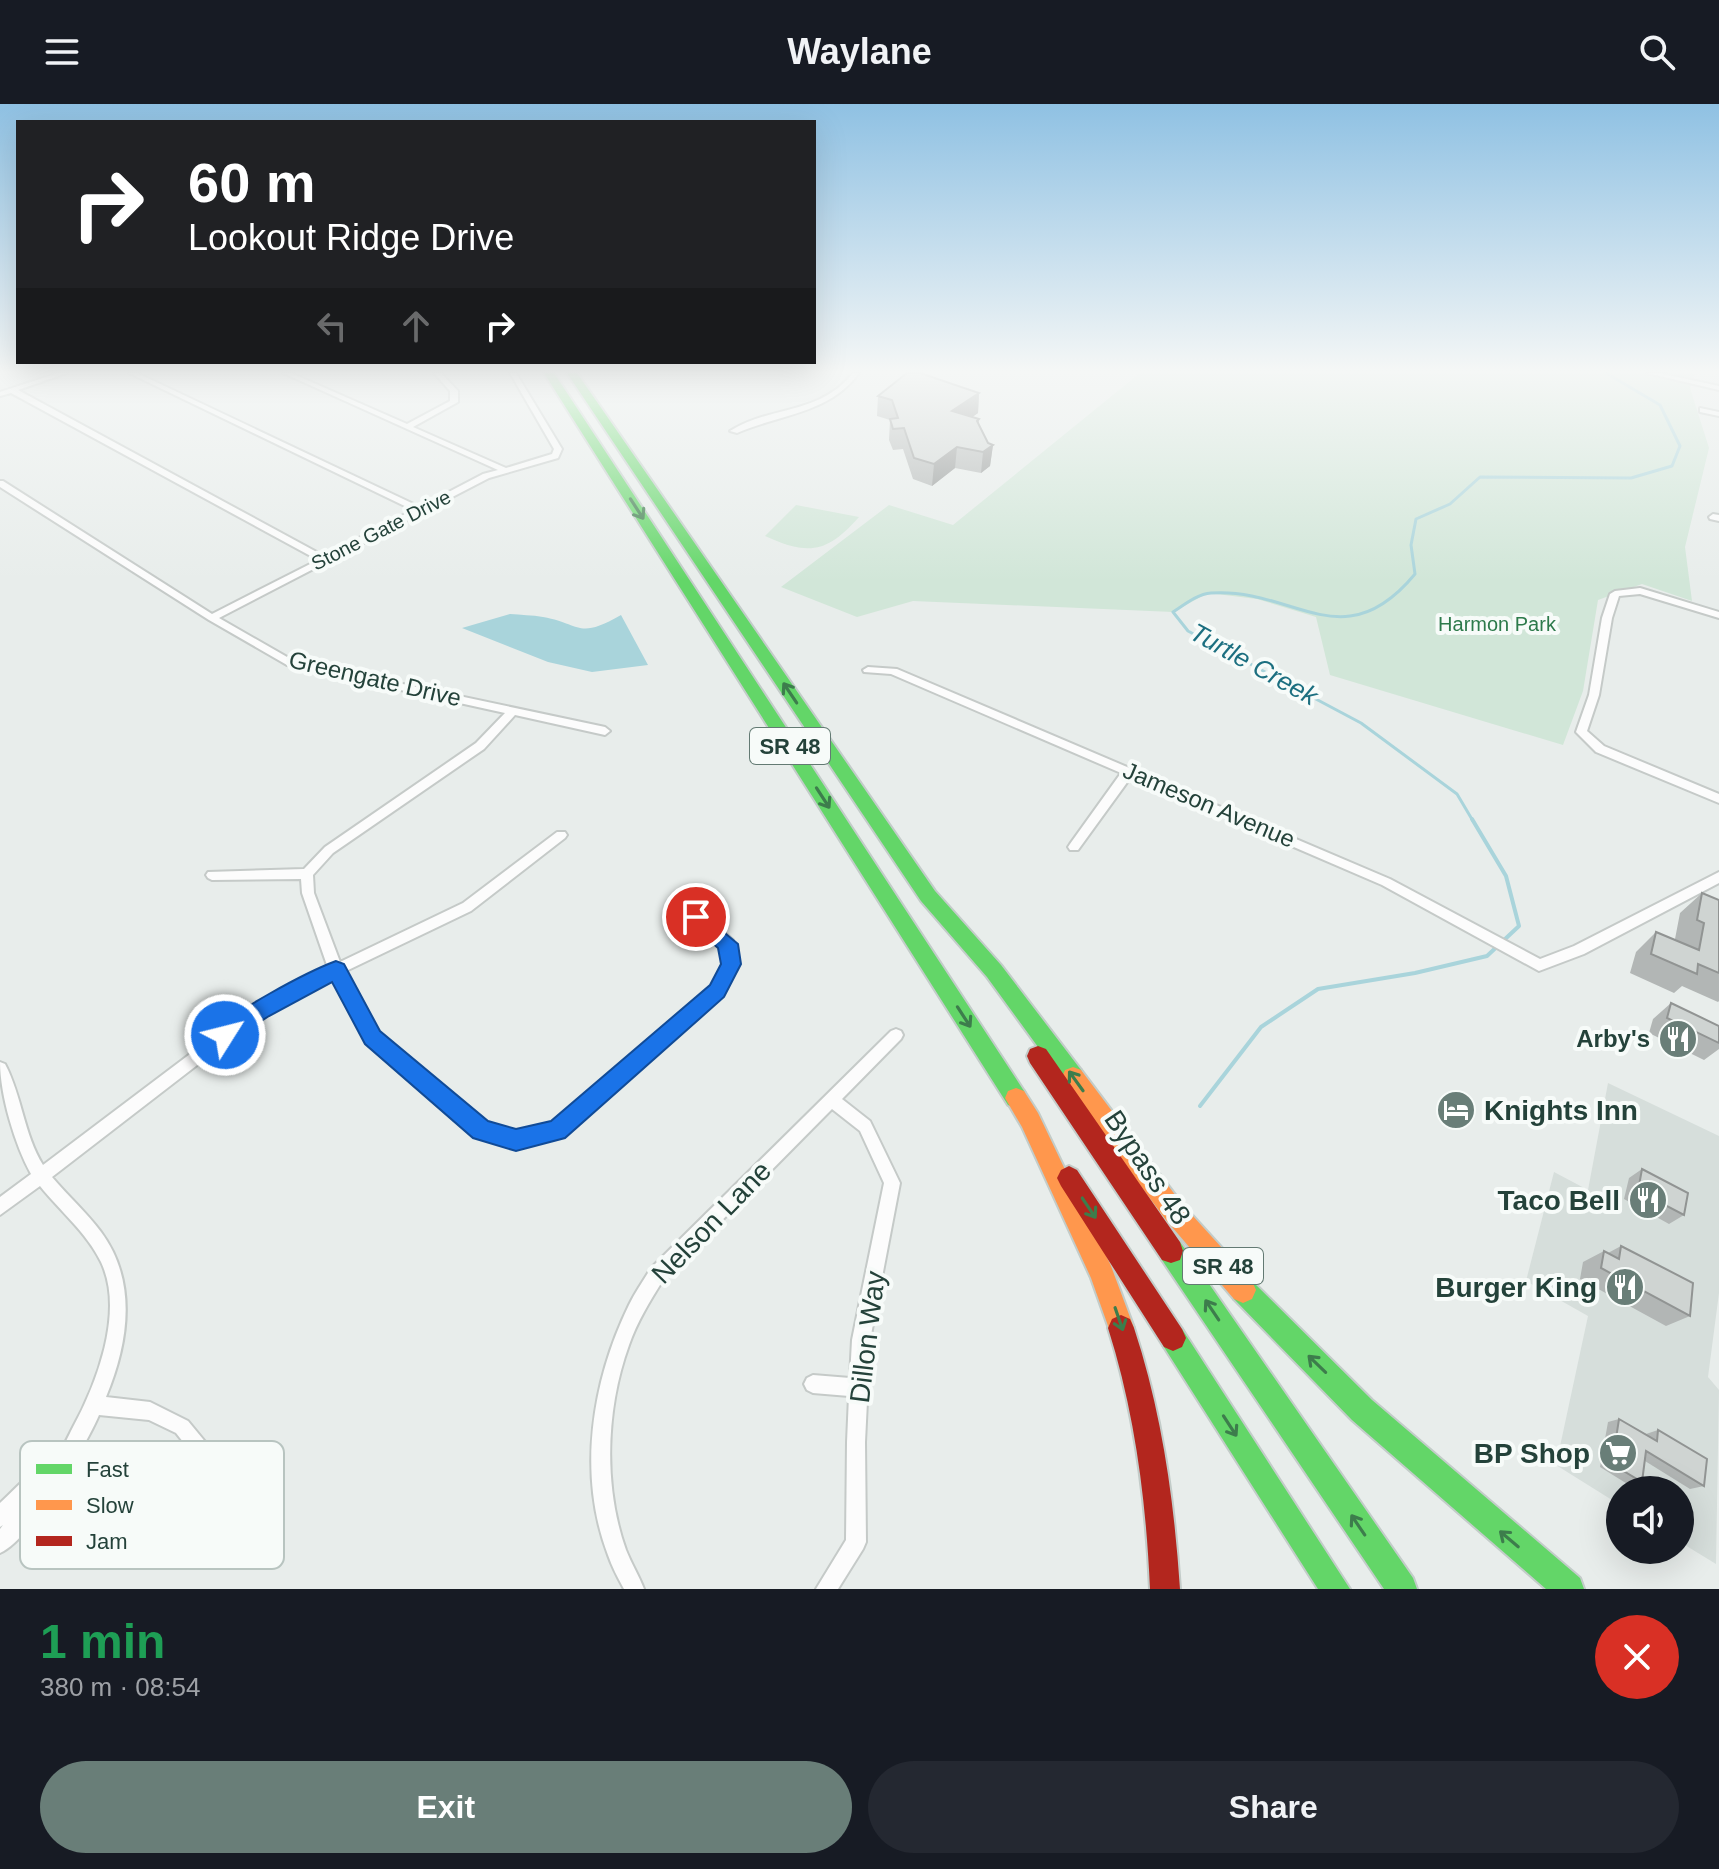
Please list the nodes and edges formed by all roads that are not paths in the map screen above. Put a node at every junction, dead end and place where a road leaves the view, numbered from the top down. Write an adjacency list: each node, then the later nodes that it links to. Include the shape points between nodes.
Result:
1 (108, 442): 10 (street)
2 (277, 442): 9 (street)
3 (444, 442): 7 (street)
4 (554, 442): 7 (street, Stone Gate Drive, via 555,456)
5 (594, 442): 29 (highway, SR 48, one-way to 29)
6 (619, 442): 23 (highway, SR 48, one-way to 6)
7 (504, 470): 9 (street, Stone Gate Drive)
8 (0, 483): 12 (street, Greengate Drive)
9 (419, 510): 10 (street, Stone Gate Drive)
10 (323, 559): 12 (street, Stone Gate Drive)
11 (1719, 615): 17 (street, via 1648,593 1625,590 1612,601 1594,695 1581,732 1600,749)
12 (212, 618): 14 (street, Greengate Drive, via 291,663)
13 (868, 670): 16 (street, Jameson Avenue, via 893,671)
14 (513, 711): 15 (street, Greengate Drive); 20 (street, via 480,746 329,850)
15 (605, 731)
16 (1129, 771): 19 (street); 22 (street, Jameson Avenue, via 1386,882 1539,965 1579,950)
17 (1719, 799)
18 (561, 835): 25 (street, via 467,907)
19 (1074, 847)
20 (307, 874): 21 (street); 25 (street, via 308,893)
21 (212, 875)
22 (1719, 877)
23 (928, 896): 45 (highway, Bypass 48, one-way to 23); 46 (highway, SR 48, one-way to 23, via 1385,1430 1225,1268 1150,1182 972,940)
24 (696, 917): 25 (street, via 728,944 731,964 717,991 557,1130 516,1140 481,1130 372,1037)
25 (336, 970): 30 (street, via 248,1018)
26 (896, 1035): 28 (street, Nelson Lane)
27 (0, 1069): 30 (street)
28 (832, 1100): 33 (street, Dillon Way, via 865,1126 892,1183 861,1340); 41 (street, Nelson Lane, via 641,1296 609,1378 602,1422 606,1524 618,1562)
29 (1030, 1120): 43 (highway, SR 48, one-way to 43, via 1102,1275 1131,1357 1161,1509); 44 (highway, one-way to 44)
30 (42, 1175): 31 (street); 34 (street, via 102,1248 118,1285 117,1333)
31 (0, 1207)
32 (813, 1384): 33 (street)
33 (858, 1388): 42 (street, Dillon Way, via 856,1542)
34 (94, 1405): 35 (street); 36 (street, via 150,1411 182,1427)
35 (73, 1441)
36 (193, 1441)
37 (20, 1497): 38 (street)
38 (0, 1517)
39 (20, 1522): 40 (street)
40 (0, 1543)
41 (634, 1589)
42 (826, 1589)
43 (1165, 1589)
44 (1335, 1589)
45 (1402, 1589)
46 (1569, 1589)

